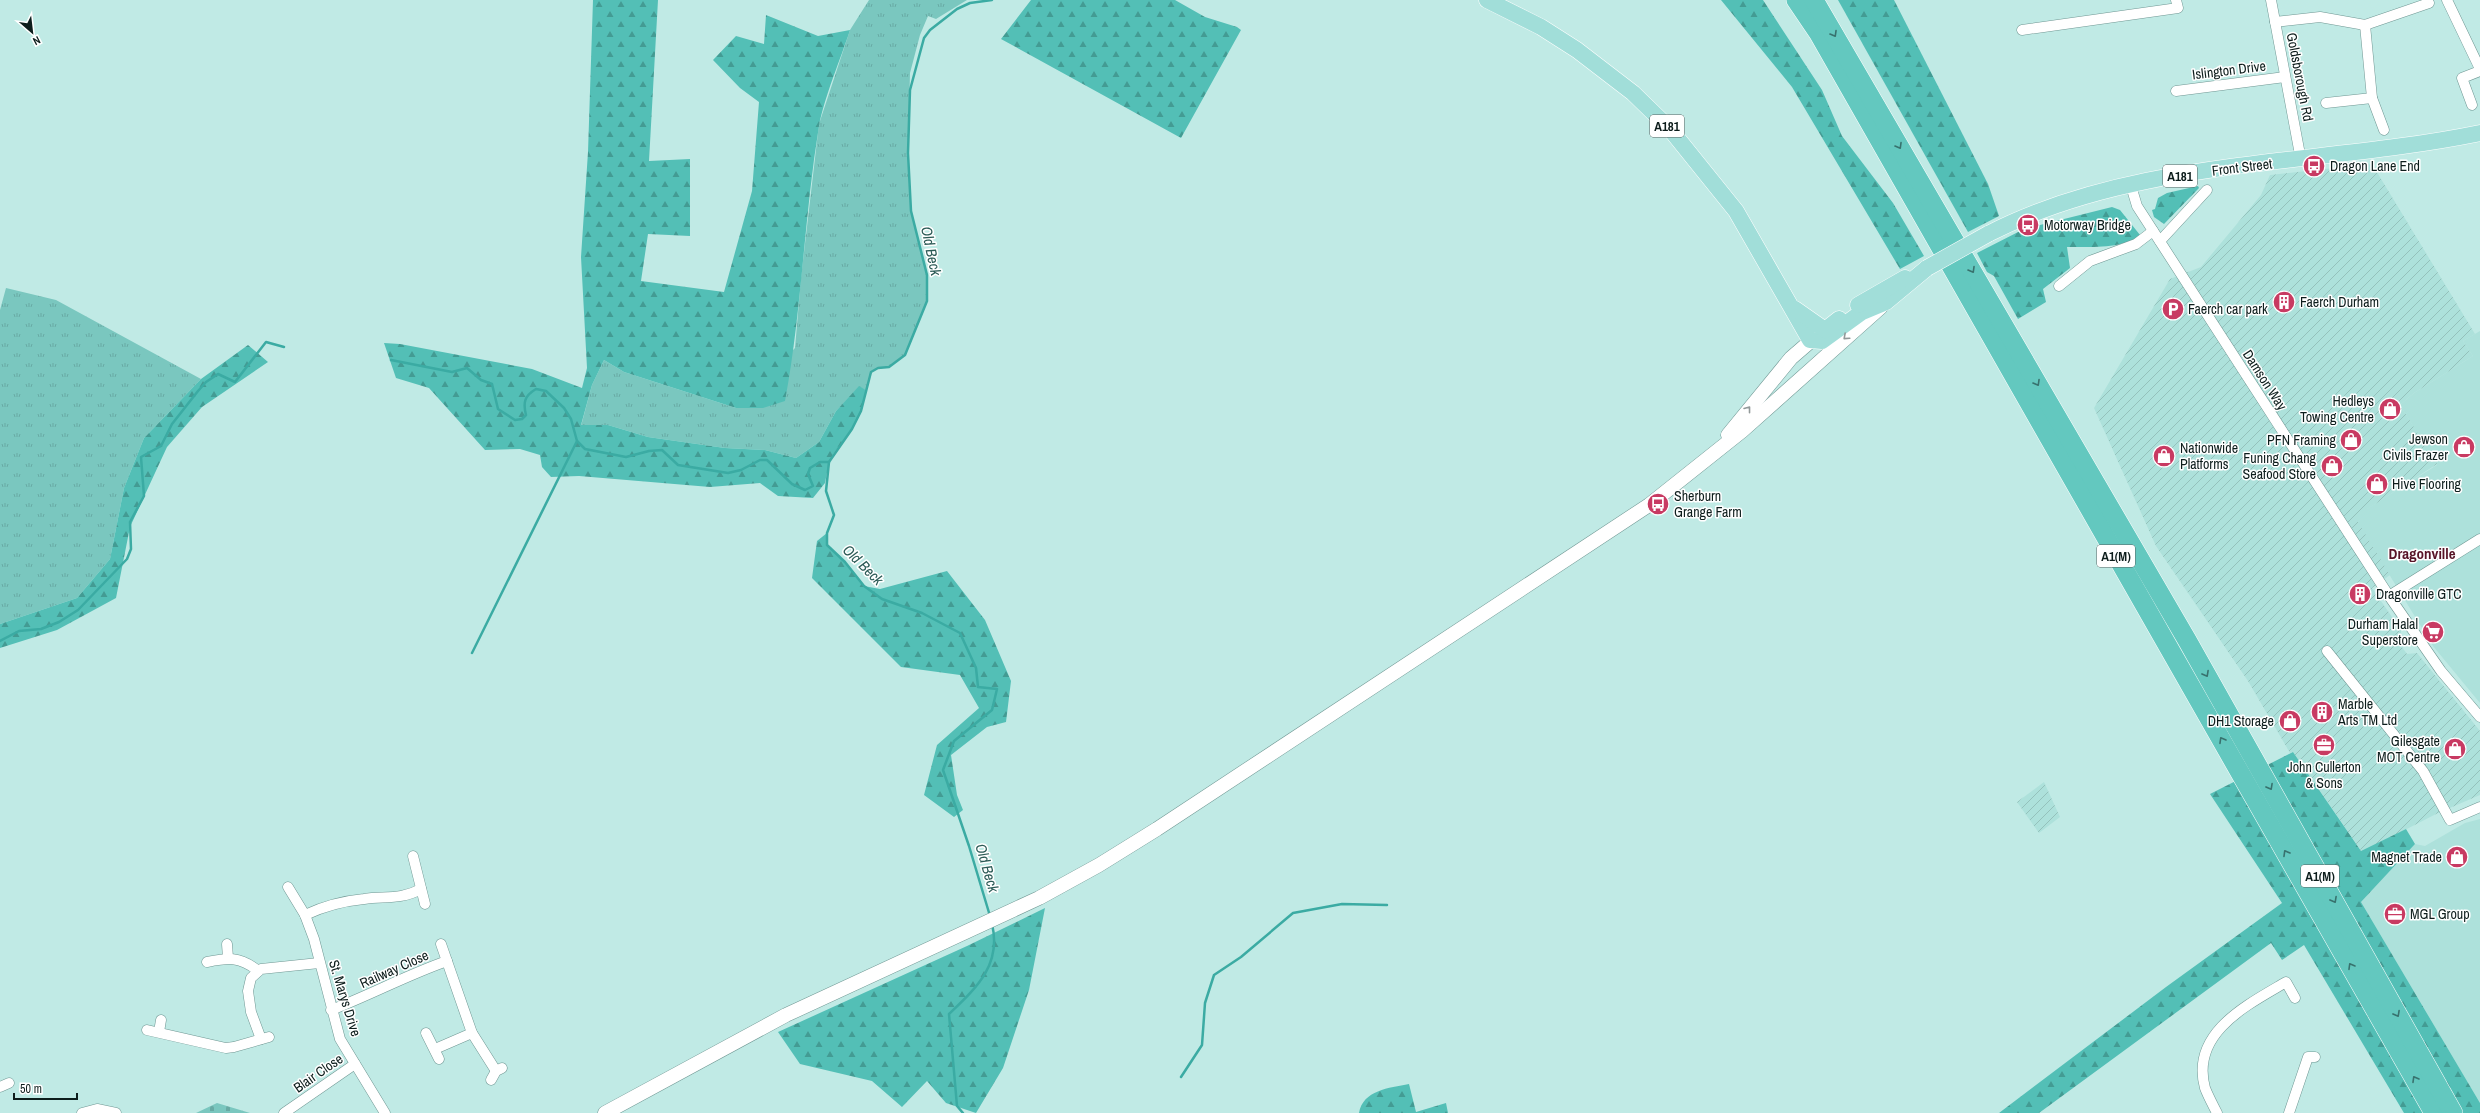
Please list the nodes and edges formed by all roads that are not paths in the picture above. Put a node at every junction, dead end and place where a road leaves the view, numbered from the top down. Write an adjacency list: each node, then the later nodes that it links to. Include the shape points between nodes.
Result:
1 (1487, 0): 27 (main road, A181, via 1541,27 1577,50 1633,93 1670,129 1736,211)
2 (1796, 0): 69 (highway, A1(M), one-way to 2, via 1823,41)
3 (1814, 0): 70 (highway, A1(M), one-way to 70, via 2183,633)
4 (2176, 0): 10 (street, via 2178,8)
5 (2271, 0): 8 (street, Goldsborough Rd)
6 (2447, 0): 11 (street)
7 (2429, 3): 9 (street)
8 (2275, 22): 9 (street, via 2320,17); 12 (street, Goldsborough Rd)
9 (2365, 24): 14 (street)
10 (2022, 30)
11 (2480, 70): 16 (street, via 2458,80)
12 (2286, 77): 13 (street, Islington Drive); 19 (street, Goldsborough Rd)
13 (2176, 91)
14 (2372, 98): 15 (street); 17 (street)
15 (2326, 103)
16 (2472, 105)
17 (2384, 130)
18 (2480, 133): 19 (main road, Front Street / A181, via 2401,148)
19 (2301, 160): 20 (main road, Front Street / A181, via 2210,171)
20 (2131, 186): 22 (street, Damson Way, via 2137,206); 24 (main road, Front Street / A181, bridge, via 2044,209 1988,234)
21 (2207, 190): 23 (street)
22 (2153, 231): 23 (street, Damson Way); 25 (street, via 2136,244 2090,261)
23 (2160, 241): 33 (street, Damson Way)
24 (1927, 268): 26 (main road, A181); 28 (main road, A181, via 1900,280 1860,304)
25 (2059, 286)
26 (1886, 302): 28 (main road, A181, via 1862,312); 30 (main road, one-way to 30)
27 (1793, 308): 28 (main road, A181); 29 (main road, A181)
28 (1826, 334): 29 (main road, A181, via 1817,342); 30 (main road, via 1829,345)
29 (1810, 340): 31 (main road, one-way to 29, via 1773,378)
30 (1826, 355): 31 (main road, via 1742,431)
31 (1715, 451): 62 (main road, via 1649,505 1099,865 1039,898 786,1015)
32 (2480, 539): 33 (street)
33 (2389, 596): 35 (street, Damson Way, via 2441,670)
34 (2327, 651): 36 (street, via 2423,771 2450,820)
35 (2480, 717)
36 (2480, 807)
37 (412, 856): 39 (street)
38 (288, 887): 41 (street, St. Marys Drive)
39 (421, 889): 40 (street); 41 (street, via 408,896 365,899 323,907)
40 (425, 904)
41 (305, 915): 47 (street, St. Marys Drive)
42 (227, 944): 44 (street)
43 (441, 944): 45 (street, Railway Close)
44 (228, 958): 46 (street); 48 (street, via 245,961)
45 (447, 961): 50 (street, Railway Close); 55 (street, Railway Close)
46 (207, 962)
47 (320, 963): 48 (street); 50 (street, St. Marys Drive)
48 (256, 970): 53 (street, via 248,991 251,1012 265,1038 226,1048)
49 (2295, 998): 67 (street, via 2286,982 2240,1011 2207,1043 2203,1078 2205,1089)
50 (331, 1010): 59 (street, St. Marys Drive, via 340,1039)
51 (162, 1020): 53 (street)
52 (147, 1030): 53 (street)
53 (159, 1032)
54 (426, 1033): 56 (street)
55 (472, 1033): 56 (street); 60 (street, Railway Close, via 499,1069)
56 (435, 1049): 58 (street)
57 (2315, 1056): 68 (street, via 2308,1056)
58 (439, 1059)
59 (355, 1064): 61 (street, Blair Close); 66 (street, St. Marys Drive)
60 (491, 1080)
61 (299, 1109): 65 (street, Blair Close)
62 (608, 1112)
63 (82, 1113): 64 (street, via 97,1109)
64 (116, 1113)
65 (284, 1113)
66 (385, 1113)
67 (2217, 1113)
68 (2289, 1113)
69 (2434, 1113)
70 (2453, 1113)

